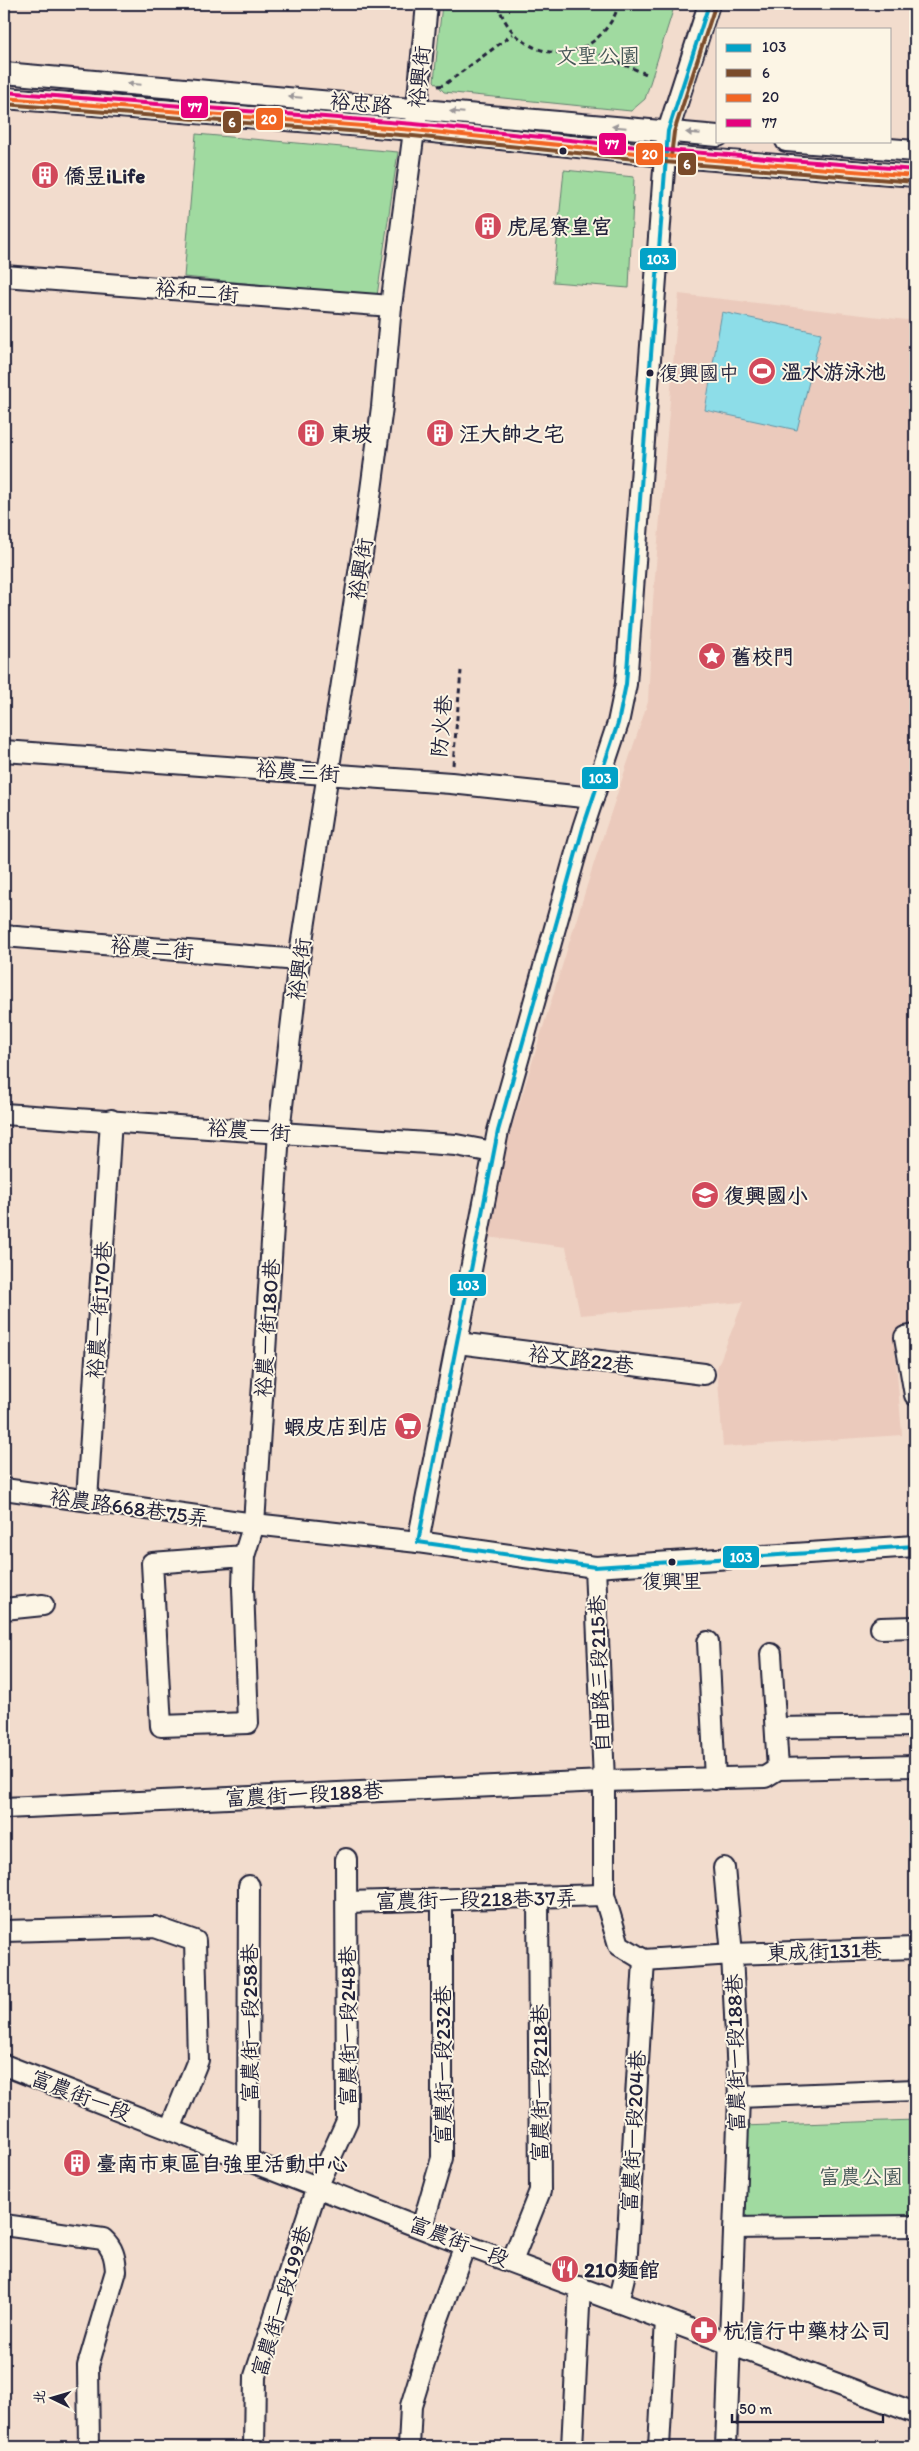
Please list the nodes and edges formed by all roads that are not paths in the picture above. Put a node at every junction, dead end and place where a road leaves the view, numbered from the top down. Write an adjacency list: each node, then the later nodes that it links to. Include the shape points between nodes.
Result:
1 (427, 4): 5 (street, 裕興街)
2 (709, 4): 7 (street)
3 (4, 73): 5 (street, 裕忠路, one-way to 3)
4 (4, 98): 6 (street, 裕忠路)
5 (417, 108): 6 (street, 裕興街); 7 (street, 裕忠路, one-way to 5)
6 (414, 130): 11 (street, 裕忠路); 14 (street, 裕興街)
7 (668, 131): 8 (street, 裕忠路, one-way to 7); 11 (street)
8 (716, 136)
9 (799, 142): 10 (street)
10 (915, 151)
11 (664, 156): 12 (street, 裕忠路); 17 (street, via 626,684 618,724)
12 (915, 176)
13 (4, 276): 14 (street, 裕和二街)
14 (391, 306): 16 (street, 裕興街, via 366,528)
15 (4, 751): 16 (street, 裕農三街)
16 (327, 773): 17 (street, 裕農三街); 19 (street, 裕興街)
17 (593, 798): 23 (street)
18 (4, 936): 19 (street, 裕農二街)
19 (299, 960): 22 (street, 裕興街)
20 (4, 1114): 21 (street, 裕農一街)
21 (111, 1120): 22 (street, 裕農一街); 29 (street, 裕農一街170巷)
22 (279, 1132): 23 (street, 裕農一街, via 456,1145); 30 (street, 裕農一街180巷)
23 (494, 1152): 25 (street)
24 (915, 1335): 27 (street, via 906,1337)
25 (458, 1343): 26 (street, 裕文路22巷); 31 (street)
26 (704, 1374)
27 (915, 1395)
28 (4, 1489): 29 (street, 裕農路668巷75弄)
29 (87, 1500): 30 (street, 裕農路668巷75弄)
30 (254, 1524): 31 (street, 裕農路668巷75弄); 33 (street, 裕農路668巷75弄)
31 (418, 1542): 34 (street, 裕農路668巷75弄)
32 (915, 1546): 34 (street, 裕農路668巷75弄)
33 (244, 1556): 33 (street, 裕農路668巷75弄, via 248,1724 162,1726 152,1563)
34 (595, 1567): 46 (street, 自由路三段215巷)
35 (43, 1605): 36 (street)
36 (4, 1609)
37 (915, 1627): 38 (street)
38 (881, 1628)
39 (708, 1642): 45 (street)
40 (771, 1654): 42 (street)
41 (915, 1726): 42 (street)
42 (776, 1728): 44 (street)
43 (915, 1766): 44 (street, 富農街一段188巷)
44 (778, 1768): 45 (street, 富農街一段188巷, via 765,1777)
45 (715, 1779): 46 (street, 富農街一段188巷)
46 (604, 1781): 47 (street, 富農街一段188巷); 51 (street)
47 (4, 1808)
48 (346, 1859): 54 (street, 富農街一段248巷)
49 (724, 1868): 57 (street)
50 (249, 1886): 63 (street, 富農街一段258巷)
51 (604, 1895): 52 (street, 富農街一段218巷37弄); 58 (street, via 619,1945)
52 (538, 1898): 53 (street, 富農街一段218巷37弄); 70 (street, 富農街一段218巷, via 540,2191)
53 (442, 1899): 54 (street, 富農街一段218巷37弄); 67 (street, 富農街一段232巷, via 442,2158)
54 (347, 1902): 64 (street, 富農街一段248巷, via 346,2121)
55 (4, 1931): 62 (street, via 155,1927 195,1941 198,2060)
56 (915, 1948): 57 (street, 東成街131巷)
57 (732, 1954): 58 (street, 富農街一段188巷); 61 (street, 富農街一段188巷)
58 (644, 1960): 72 (street, 富農街一段204巷, via 626,2269)
59 (4, 2065): 62 (street, 富農街一段)
60 (915, 2090): 61 (street)
61 (738, 2097): 68 (street, 富農街一段188巷)
62 (170, 2129): 63 (street, 富農街一段)
63 (248, 2161): 64 (street, 富農街一段)
64 (317, 2186): 67 (street, 富農街一段); 77 (street, 富農街一段199巷, via 255,2376)
65 (4, 2225): 76 (street, via 103,2239 115,2258 116,2271 88,2366)
66 (915, 2226): 68 (street)
67 (422, 2227): 69 (street, 富農街一段)
68 (735, 2228): 74 (street, 富農街一段188巷)
69 (465, 2245): 70 (street, 富農街一段); 78 (street, via 411,2406)
70 (512, 2262): 71 (street, 富農街一段)
71 (580, 2287): 72 (street, 富農街一段); 79 (street)
72 (618, 2302): 73 (street, 富農街一段)
73 (666, 2320): 74 (street, 富農街一段); 80 (street)
74 (729, 2344): 75 (street, 富農街一段); 81 (street, 富農街一段188巷)
75 (915, 2413)
76 (89, 2447)
77 (254, 2447)
78 (409, 2447)
79 (572, 2447)
80 (659, 2447)
81 (726, 2447)

